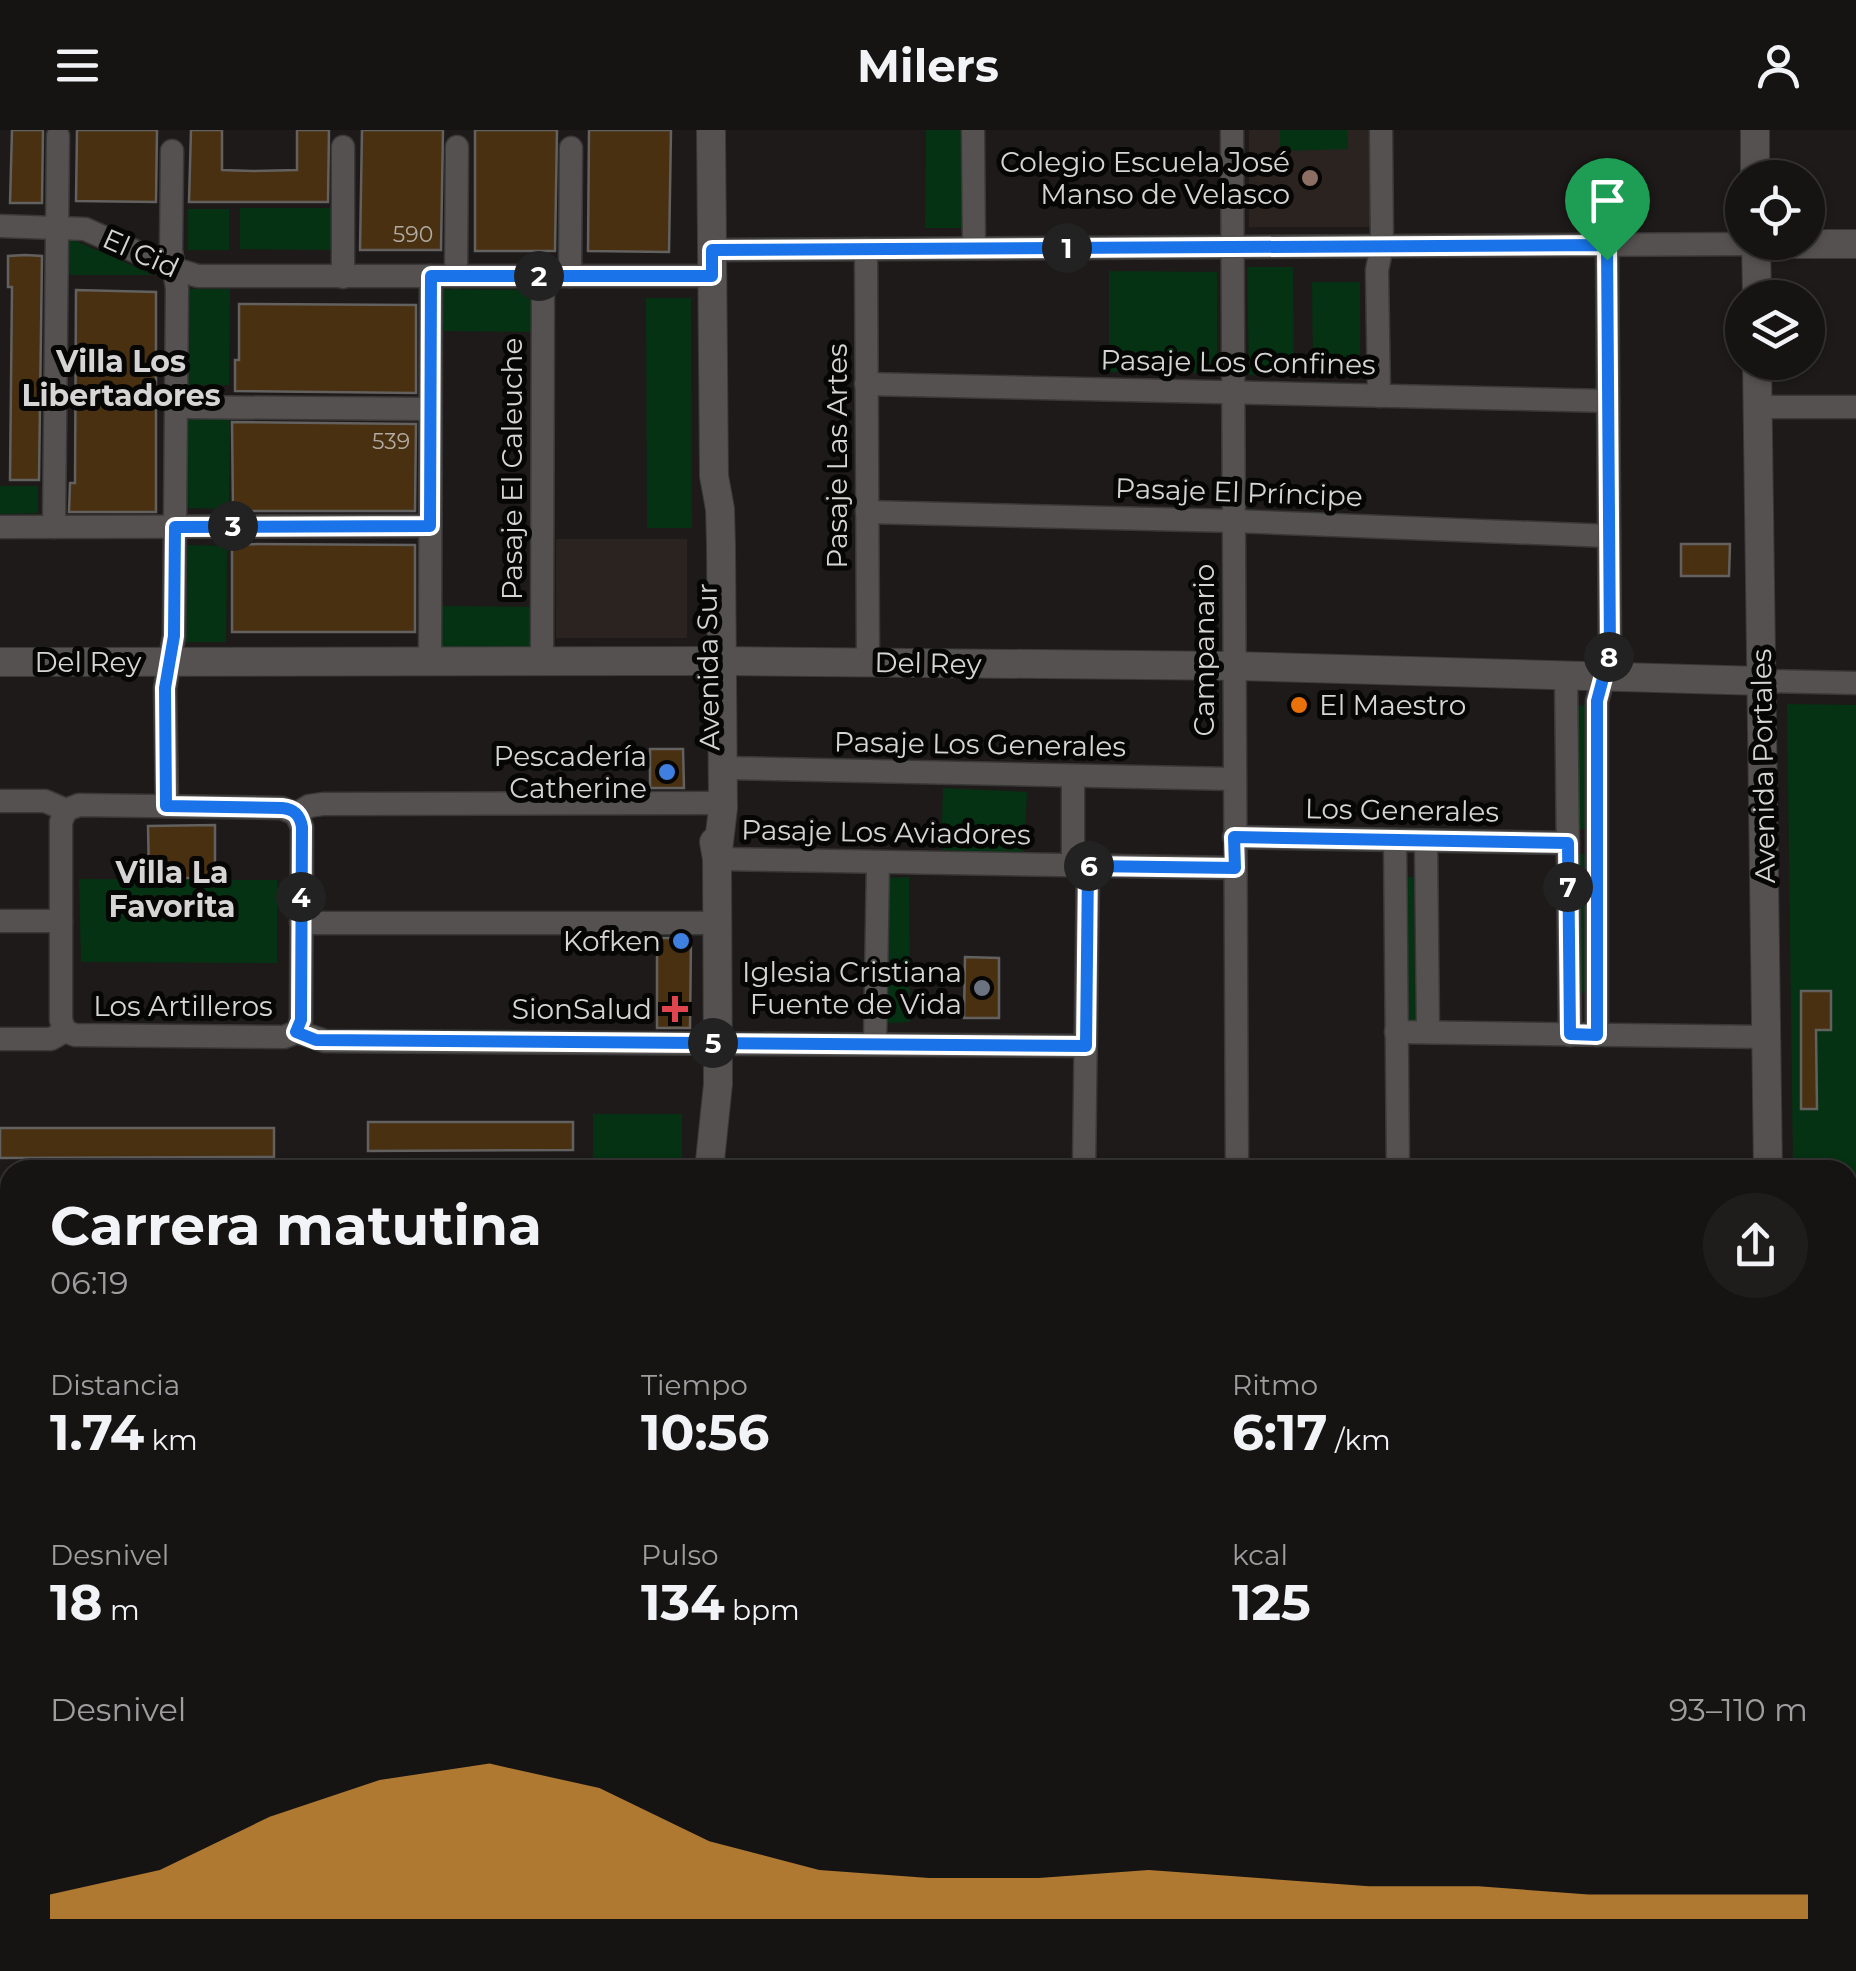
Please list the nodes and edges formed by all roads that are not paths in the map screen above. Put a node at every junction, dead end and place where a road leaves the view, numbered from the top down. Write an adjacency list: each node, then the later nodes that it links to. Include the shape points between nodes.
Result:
1 (711, 130): 22 (street, Avenida Sur)
2 (973, 130): 20 (street)
3 (1232, 130): 19 (street, Campanario)
4 (1381, 130): 18 (street)
5 (1755, 130): 11 (street)
6 (58, 136): 13 (street)
7 (342, 147): 24 (street)
8 (457, 147): 26 (street)
9 (571, 148): 28 (street)
10 (172, 151): 23 (street)
11 (1756, 160)
12 (0, 226): 13 (street, El Cid)
13 (58, 227): 23 (street, El Cid, via 94,232); 42 (street)
14 (1725, 243): 17 (street, El Cid)
15 (1825, 244): 16 (street, El Cid)
16 (1856, 244)
17 (1607, 245): 18 (street, El Cid); 33 (street)
18 (1382, 246): 19 (street, El Cid); 32 (street)
19 (1233, 247): 20 (street, El Cid); 31 (street, Campanario)
20 (974, 248): 21 (street, El Cid)
21 (866, 249): 22 (street, El Cid); 30 (street, Pasaje Las Artes)
22 (712, 263): 28 (street, El Cid); 46 (street, Avenida Sur, via 720,509)
23 (174, 270): 24 (street, El Cid, via 198,276); 34 (street)
24 (342, 276): 25 (street, El Cid)
25 (431, 276): 26 (street, El Cid); 37 (street)
26 (456, 276): 27 (street, El Cid)
27 (543, 276): 28 (street, El Cid); 45 (street, Pasaje El Caleuche)
28 (570, 276)
29 (1758, 380): 35 (street, Avenida Portales)
30 (866, 384): 31 (street, Pasaje Los Confines); 38 (street, Pasaje Las Artes)
31 (1234, 392): 32 (street, Pasaje Los Confines); 39 (street, Campanario)
32 (1379, 396): 33 (street, Pasaje Los Confines)
33 (1608, 401): 44 (street)
34 (176, 407): 37 (street); 43 (street)
35 (1758, 407): 36 (street); 54 (street, Avenida Portales)
36 (1856, 407)
37 (430, 408): 40 (street)
38 (867, 512): 39 (street, Pasaje El Príncipe); 50 (street, Pasaje Las Artes)
39 (1234, 521): 44 (street, Pasaje El Príncipe); 51 (street, Campanario)
40 (430, 526): 43 (street); 49 (street)
41 (0, 527): 42 (street)
42 (54, 527): 43 (street)
43 (175, 527): 48 (street)
44 (1608, 536): 53 (street, via 1610,652)
45 (542, 661): 46 (street, Del Rey); 49 (street, Del Rey)
46 (715, 661): 50 (street, Del Rey); 56 (street, Avenida Sur); 60 (street, Avenida Sur)
47 (0, 662): 48 (street, Del Rey)
48 (170, 662): 49 (street, Del Rey); 61 (street)
49 (430, 662)
50 (868, 662): 51 (street, Del Rey)
51 (1235, 666): 52 (street, Del Rey); 58 (street, Campanario)
52 (1566, 675): 53 (street, Del Rey); 67 (street)
53 (1604, 676): 54 (street, Del Rey); 81 (street, via 1597,701)
54 (1762, 681): 55 (street, Del Rey); 82 (street, Avenida Portales)
55 (1856, 683)
56 (724, 768): 57 (street, Pasaje Los Generales); 68 (street, Avenida Sur)
57 (1073, 776): 58 (street, Pasaje Los Generales); 70 (street)
58 (1234, 780): 64 (street, Campanario)
59 (0, 801): 62 (street, via 45,801)
60 (710, 803): 63 (street, via 323,804); 68 (street, Avenida Sur)
61 (166, 806): 62 (street); 63 (street, via 282,808)
62 (66, 810): 73 (street)
63 (296, 814): 74 (street, via 302,827)
64 (1234, 837): 65 (street, Los Generales); 71 (street, Campanario)
65 (1395, 840): 66 (street, Los Generales); 78 (street)
66 (1426, 841): 67 (street, Los Generales); 79 (street)
67 (1568, 843): 80 (street)
68 (716, 858): 69 (street, Pasaje Los Aviadores); 75 (street, Avenida Sur)
69 (878, 862): 70 (street, Pasaje Los Aviadores); 85 (street)
70 (1080, 865): 71 (street, Pasaje Los Aviadores); 86 (street)
71 (1235, 868): 91 (street, Campanario)
72 (0, 921): 73 (street)
73 (61, 921): 76 (street)
74 (301, 923): 75 (street); 77 (street)
75 (717, 923): 84 (street, Avenida Sur)
76 (65, 1031): 77 (street, Los Artilleros, via 265,1037); 83 (street, Los Artilleros, via 51,1039)
77 (296, 1032): 84 (street, Los Artilleros, via 326,1041)
78 (1396, 1032): 79 (street); 92 (street)
79 (1428, 1032): 80 (street)
80 (1570, 1034): 81 (street)
81 (1597, 1035): 82 (street)
82 (1766, 1038): 93 (street, Avenida Portales)
83 (0, 1040)
84 (717, 1043): 85 (street, Los Artilleros); 87 (street, Avenida Sur)
85 (875, 1044): 86 (street, Los Artilleros)
86 (1086, 1046): 90 (street)
87 (718, 1084): 88 (street, Avenida Sur); 89 (street, Avenida Sur)
88 (710, 1160)
89 (725, 1160)
90 (1084, 1160)
91 (1237, 1160)
92 (1398, 1160)
93 (1768, 1160)

